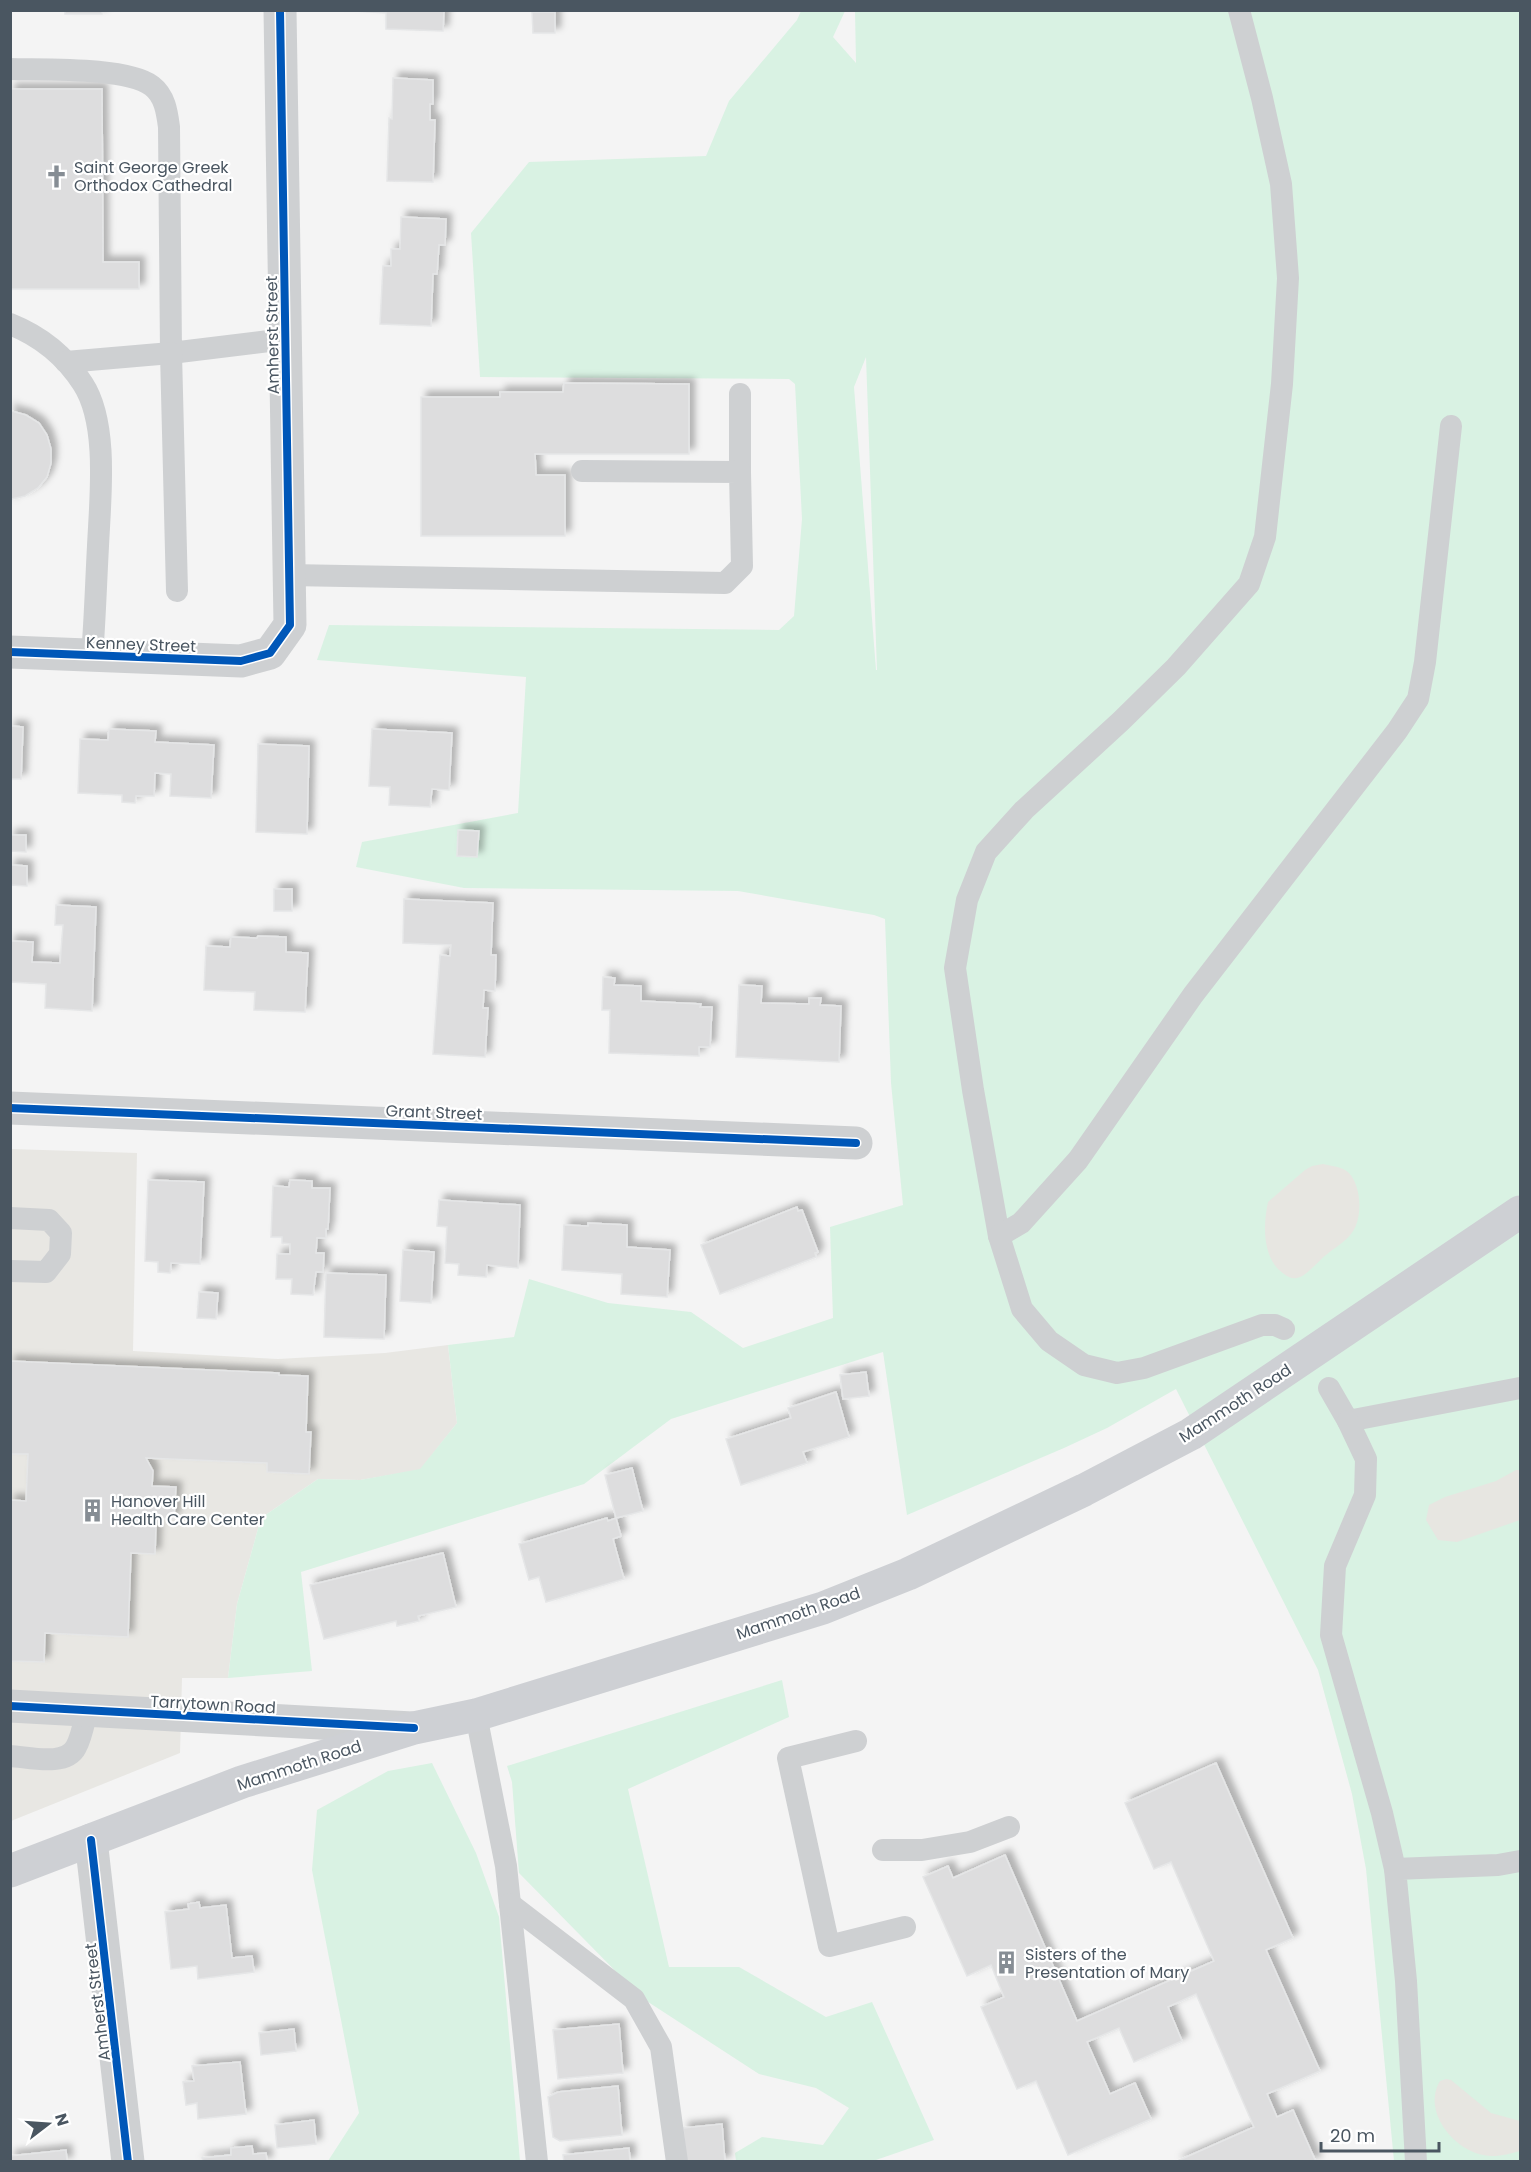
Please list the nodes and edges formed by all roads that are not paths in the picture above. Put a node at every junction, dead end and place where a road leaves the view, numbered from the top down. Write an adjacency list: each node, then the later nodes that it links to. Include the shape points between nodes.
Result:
1 (280, 10): 5 (street, Amherst Street)
2 (1239, 10): 21 (lane, via 1281,184 1288,278 1265,537 1249,584 1176,667 1024,810 986,852 967,900 955,968)
3 (10, 69): 6 (lane, via 119,73 153,87 166,105)
4 (10, 324): 7 (lane, via 45,342)
5 (285, 339): 6 (lane); 12 (street, Amherst Street)
6 (171, 353): 7 (lane); 13 (lane)
7 (66, 362): 16 (lane, via 84,385 96,418 100,456)
8 (740, 394): 11 (lane)
9 (1451, 426): 21 (lane, via 1418,699 1193,995 1078,1160 1021,1223)
10 (582, 471): 11 (lane)
11 (740, 472): 12 (lane, via 742,567 725,583)
12 (289, 575): 15 (street, Amherst Street, via 290,625)
13 (177, 591)
14 (10, 652): 16 (street, Kenney Street)
15 (270, 653): 16 (street, Kenney Street, via 241,661)
16 (92, 656)
17 (10, 1108): 18 (street, Grant Street)
18 (856, 1143)
19 (1521, 1212): 29 (main road, Mammoth Road, via 1191,1434 1084,1490 908,1574 823,1608)
20 (10, 1218): 22 (lane, via 49,1220 61,1233 60,1254 46,1272)
21 (999, 1236): 23 (lane, via 1022,1310 1049,1341 1084,1365 1117,1373 1144,1368 1262,1325)
22 (10, 1271)
23 (1284, 1329)
24 (1329, 1388): 26 (lane)
25 (1521, 1388): 26 (lane)
26 (1348, 1421): 37 (lane, via 1365,1459 1365,1495 1335,1566 1331,1635)
27 (10, 1706): 28 (street, Tarrytown Road)
28 (87, 1710): 30 (street, Tarrytown Road); 32 (lane, via 76,1747 69,1756)
29 (476, 1715): 30 (main road, Mammoth Road); 39 (lane)
30 (414, 1728): 34 (main road, Mammoth Road, via 242,1782)
31 (856, 1741): 40 (lane, via 788,1758 829,1946)
32 (10, 1756)
33 (1009, 1827): 35 (lane, via 969,1842 922,1851)
34 (91, 1840): 38 (main road, Mammoth Road); 41 (street, Amherst Street)
35 (883, 1850)
36 (1521, 1861): 37 (lane)
37 (1395, 1869): 44 (lane)
38 (10, 1871)
39 (510, 1904): 42 (lane); 43 (lane, via 634,1999 662,2047)
40 (905, 1927)
41 (128, 2162)
42 (537, 2162)
43 (677, 2162)
44 (1416, 2162)

